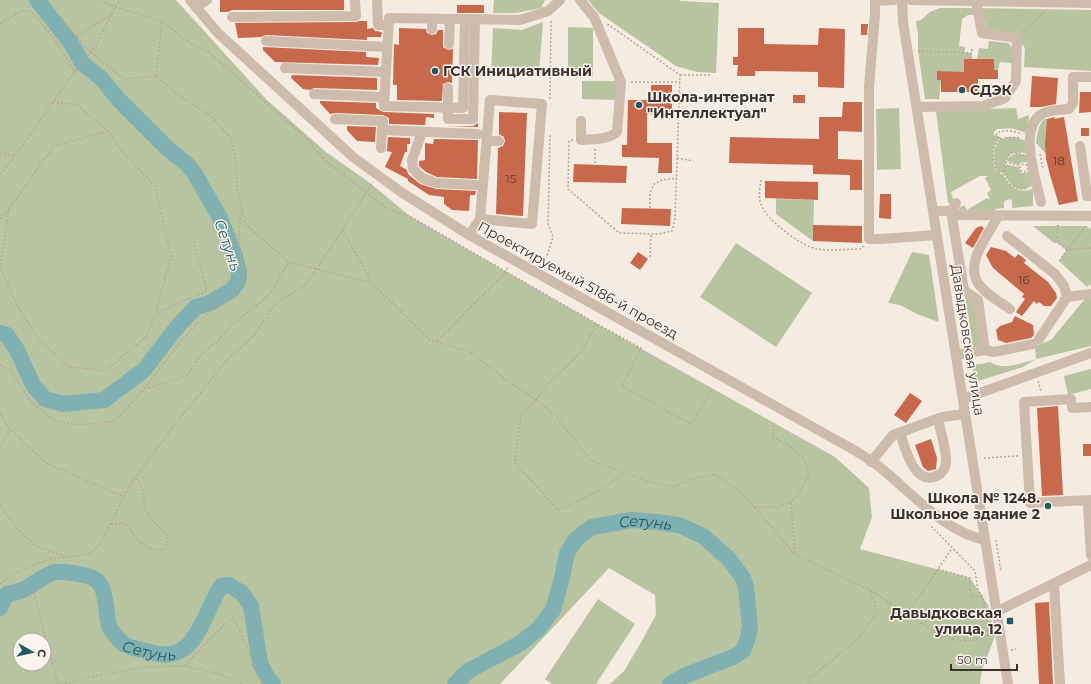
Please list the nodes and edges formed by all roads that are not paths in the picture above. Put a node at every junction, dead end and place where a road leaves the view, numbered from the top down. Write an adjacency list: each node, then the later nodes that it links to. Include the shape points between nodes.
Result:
1 (207, 0): 11 (street)
2 (356, 0): 12 (street, via 356,16)
3 (377, 0): 16 (street, via 378,25)
4 (560, 0): 15 (street, via 548,11 520,20)
5 (580, 0): 30 (street, via 594,17 621,82 617,132 613,136 581,140)
6 (894, 0): 47 (street, via 875,1 869,87 869,239)
7 (902, 0): 27 (street, Давыдковская улица, via 903,22)
8 (911, 0): 9 (street)
9 (976, 2): 10 (street); 27 (street, via 982,33 1017,38 1016,81 1005,98 983,106)
10 (1091, 3)
11 (193, 4): 46 (street, Проектируемый 5186-й проезд, via 218,33 353,157)
12 (232, 17)
13 (432, 18): 14 (street); 16 (street, via 389,18); 17 (street)
14 (450, 19): 15 (street); 19 (street)
15 (470, 19): 28 (street, via 463,108); 28 (street, via 473,119 448,119)
16 (388, 25): 20 (street)
17 (432, 29)
18 (266, 41): 20 (street)
19 (449, 44)
20 (387, 47): 22 (street)
21 (285, 68): 22 (street)
22 (386, 72): 26 (street)
23 (1091, 77): 40 (street, via 1073,77 1073,104 1069,109 1042,114 1033,121 1030,155)
24 (448, 88): 28 (street)
25 (314, 94): 26 (street)
26 (384, 102): 28 (street); 31 (street)
27 (917, 107): 42 (street, Давыдковская улица)
28 (448, 108)
29 (334, 119): 31 (street)
30 (580, 120)
31 (382, 126): 32 (street); 37 (street)
32 (422, 132): 33 (street); 38 (street, via 412,160 413,169 422,178 436,183)
33 (478, 134)
34 (486, 141): 35 (street); 45 (street); 45 (street, via 490,100 542,104 532,224)
35 (498, 141)
36 (1080, 146): 39 (street, via 1087,196)
37 (381, 148)
38 (476, 185)
39 (1091, 196)
40 (1041, 202)
41 (954, 207): 42 (street); 43 (street, via 959,215); 52 (street, via 964,290 978,300)
42 (934, 211): 47 (street, Давыдковская улица)
43 (995, 216): 44 (street); 51 (street, via 994,225 980,247 975,271 978,282 984,289)
44 (1091, 216)
45 (480, 219): 46 (street)
46 (469, 235): 60 (street, Проектируемый 5186-й проезд, via 854,450)
47 (937, 235): 54 (street, Давыдковская улица)
48 (1007, 236): 50 (street, via 1055,274 1064,286)
49 (1091, 294): 50 (street)
50 (1067, 297): 52 (street, via 1036,342 994,352)
51 (1010, 309)
52 (985, 350): 54 (street)
53 (1091, 353): 55 (street)
54 (956, 355): 55 (street, Давыдковская улица)
55 (963, 399): 57 (street, Давыдковская улица)
56 (1091, 407): 61 (street, via 1072,408 1071,399 1024,402 1030,503)
57 (965, 414): 58 (street); 63 (street, Давыдковская улица)
58 (938, 419): 59 (street); 59 (street, via 946,459 942,473 937,476 931,478 918,472 912,465)
59 (900, 433): 60 (street, via 893,435)
60 (871, 462): 63 (street, Проектируемый 5186-й проезд, via 947,524 964,534)
61 (1091, 500)
62 (1091, 506): 64 (street, via 1088,506)
63 (985, 540): 67 (street, Давыдковская улица)
64 (1091, 555)
65 (1091, 565): 66 (street)
66 (1054, 584): 67 (street); 69 (street)
67 (996, 612): 68 (street, Давыдковская улица)
68 (1008, 684)
69 (1060, 684)

